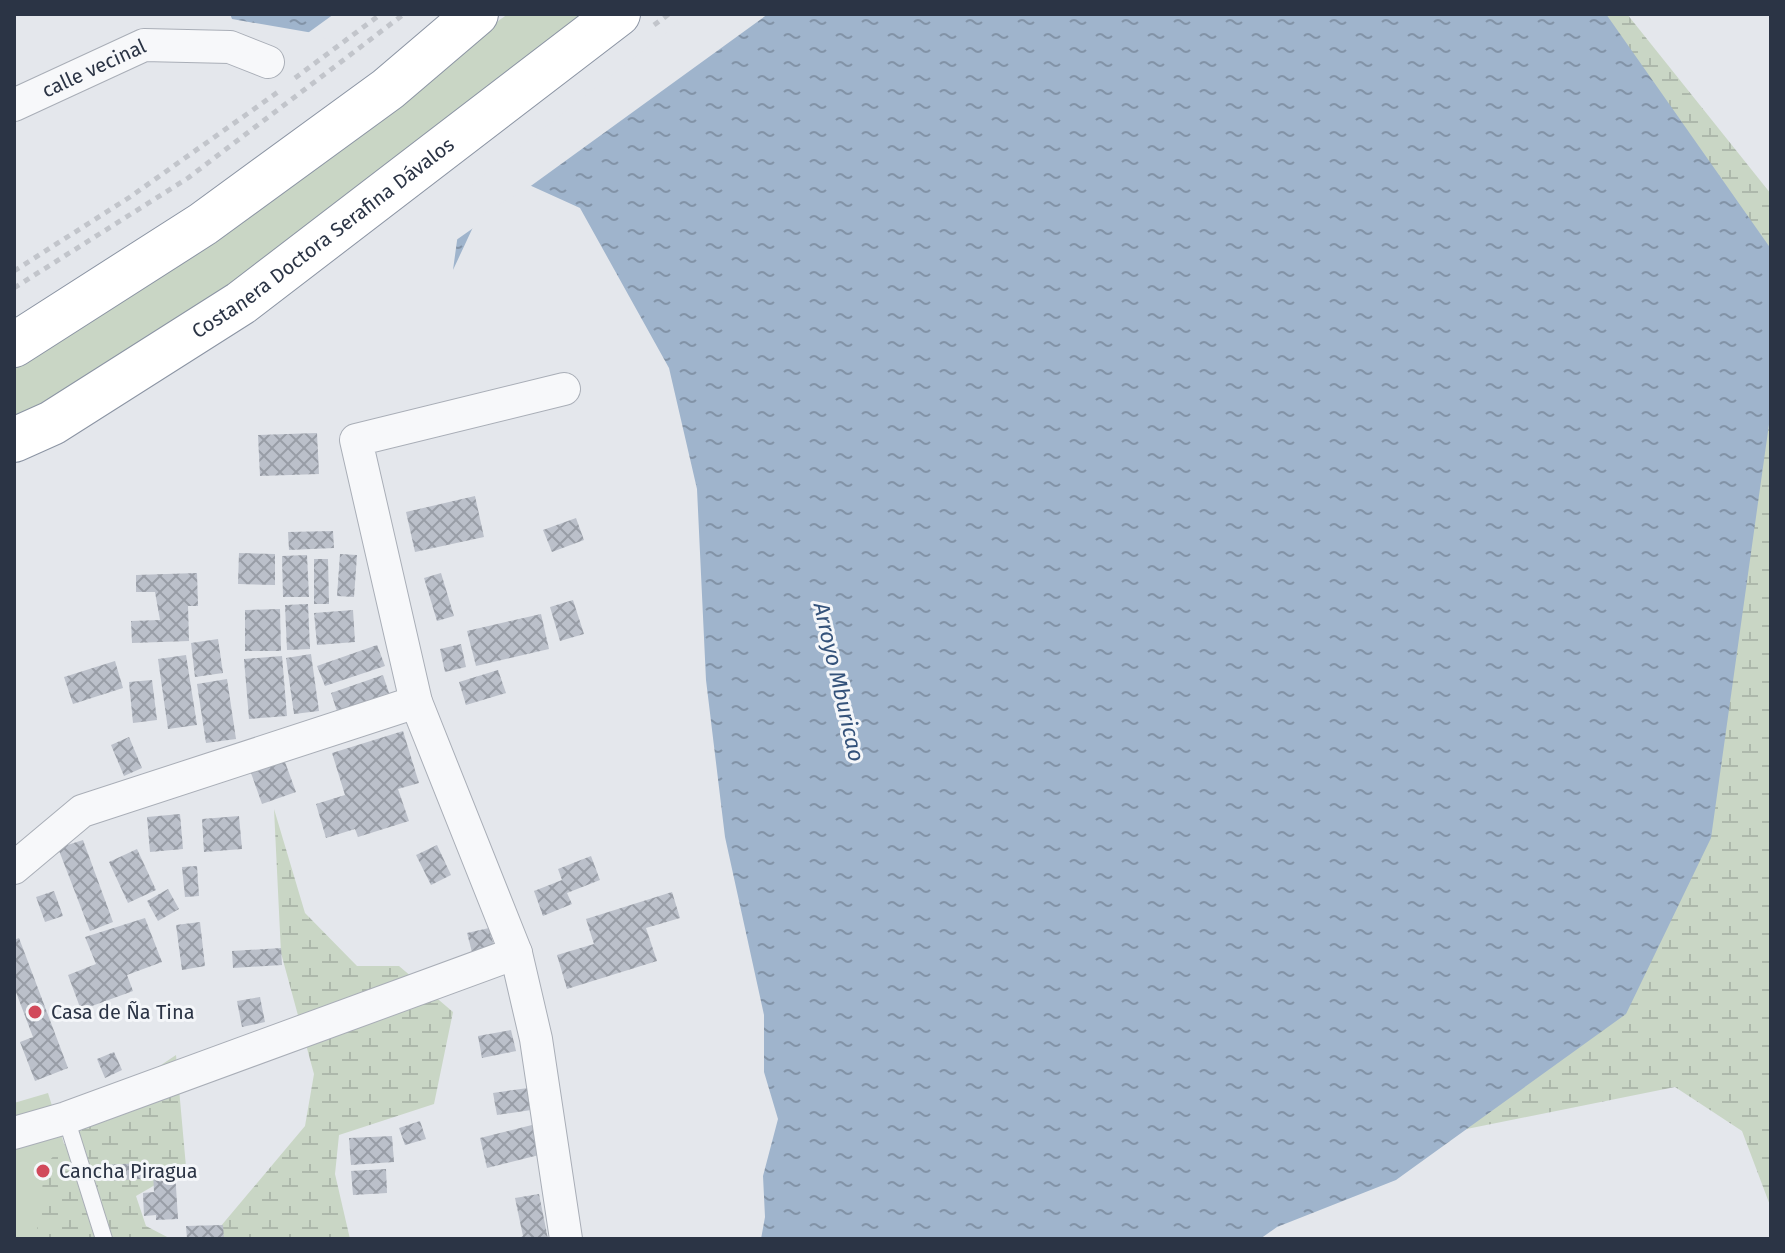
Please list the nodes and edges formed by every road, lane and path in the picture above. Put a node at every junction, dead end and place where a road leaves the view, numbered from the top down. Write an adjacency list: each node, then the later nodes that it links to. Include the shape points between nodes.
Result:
1 (381, 14): 5 (path, via 341,45)
2 (404, 14): 8 (path, via 188,178)
3 (476, 14): 9 (highway, via 388,89 203,224)
4 (618, 14): 11 (highway, Costanera Doctora Serafina Dávalos, via 241,303 52,423)
5 (281, 77): 6 (street, calle vecinal, via 230,47 144,45); 7 (path, via 130,197)
6 (14, 105)
7 (14, 271)
8 (14, 288)
9 (14, 345)
10 (564, 389): 12 (street, via 356,440)
11 (14, 440)
12 (416, 702): 13 (street, via 82,811); 14 (street)
13 (14, 868)
14 (516, 953): 15 (street); 18 (street, via 536,1039)
15 (66, 1118): 16 (street); 17 (lane)
16 (14, 1133)
17 (104, 1239)
18 (566, 1239)

